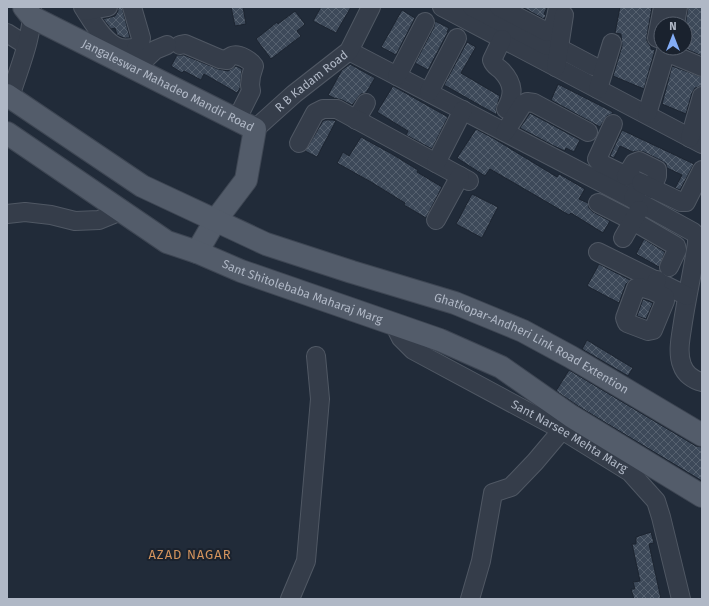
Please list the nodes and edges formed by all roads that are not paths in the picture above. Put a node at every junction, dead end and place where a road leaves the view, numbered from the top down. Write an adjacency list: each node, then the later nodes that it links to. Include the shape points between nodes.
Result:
1 (108, 7): 9 (street)
2 (132, 7): 21 (street, via 141,38)
3 (371, 7): 18 (street, R B Kadam Road)
4 (444, 7): 14 (street)
5 (472, 7): 17 (street)
6 (499, 7): 7 (street, via 547,32 555,22)
7 (558, 7)
8 (565, 7): 17 (street)
9 (84, 9): 21 (street, via 102,34 114,45)
10 (30, 10): 16 (street); 21 (main road, Jangaleswar Mahadeo Mandir Road)
11 (425, 22): 25 (street)
12 (7, 32): 16 (street)
13 (457, 38): 26 (street)
14 (502, 39): 23 (street); 35 (street, via 492,60 512,88 512,98)
15 (612, 43): 27 (street)
16 (26, 44): 29 (street)
17 (553, 47): 22 (street); 23 (street)
18 (348, 51): 25 (street); 28 (street, R B Kadam Road)
19 (660, 56): 33 (street)
20 (682, 56): 24 (street)
21 (136, 58): 36 (main road, Jangaleswar Mahadeo Mandir Road); 36 (street, via 155,50 185,44 220,59 226,60 236,55 252,62 254,66)
22 (593, 66)
23 (556, 67): 27 (street)
24 (702, 67)
25 (397, 76): 26 (street)
26 (431, 88): 32 (street); 35 (street)
27 (598, 89): 33 (street)
28 (294, 94): 34 (street, via 306,110 304,125 317,111 323,109 337,109); 36 (street, R B Kadam Road)
29 (8, 96): 48 (main road, via 142,186)
30 (702, 96): 40 (street)
31 (366, 103): 34 (street)
32 (463, 110): 35 (street); 41 (street)
33 (646, 114): 40 (street)
34 (356, 120): 41 (street)
35 (504, 120): 38 (street, via 527,102 534,103); 43 (street)
36 (246, 124): 48 (main road, Jangaleswar Mahadeo Mandir Road, via 246,180)
37 (613, 124): 43 (street, via 597,159)
38 (588, 132)
39 (7, 133): 45 (main road, Sant Shitolebaba Maharaj Marg)
40 (696, 141)
41 (436, 163): 47 (street, via 464,178)
42 (702, 170): 43 (street, via 686,202)
43 (639, 190): 49 (street); 56 (street, via 697,236)
44 (598, 203): 49 (street)
45 (121, 211): 46 (street, via 99,220 75,221 25,212); 52 (main road, Sant Shitolebaba Maharaj Marg, via 167,242)
46 (7, 214)
47 (436, 220)
48 (215, 221): 51 (main road); 52 (main road, Jangaleswar Mahadeo Mandir Road)
49 (633, 221): 50 (street); 54 (street, via 676,246 677,250)
50 (623, 238)
51 (254, 239): 55 (main road); 61 (main road, Ghatkopar-Andheri Link Road Extention, via 455,303 522,331 571,357)
52 (197, 252): 55 (main road, Sant Shitolebaba Maharaj Marg)
53 (598, 252): 56 (street, via 655,286)
54 (669, 267)
55 (241, 271): 57 (main road, Sant Shitolebaba Maharaj Marg)
56 (687, 296): 59 (street, via 680,354 686,373)
57 (395, 326): 60 (street, Sant Narsee Mehta Marg, via 401,338 413,350); 62 (main road, Sant Shitolebaba Maharaj Marg, via 440,340 501,367 571,416)
58 (316, 356): 63 (street, via 320,400 306,561)
59 (702, 382)
60 (562, 430): 64 (street, via 511,487 494,493 481,561); 65 (street, Sant Narsee Mehta Marg, via 630,472 656,501)
61 (702, 435)
62 (702, 496)
63 (290, 599)
64 (470, 599)
65 (680, 599)

